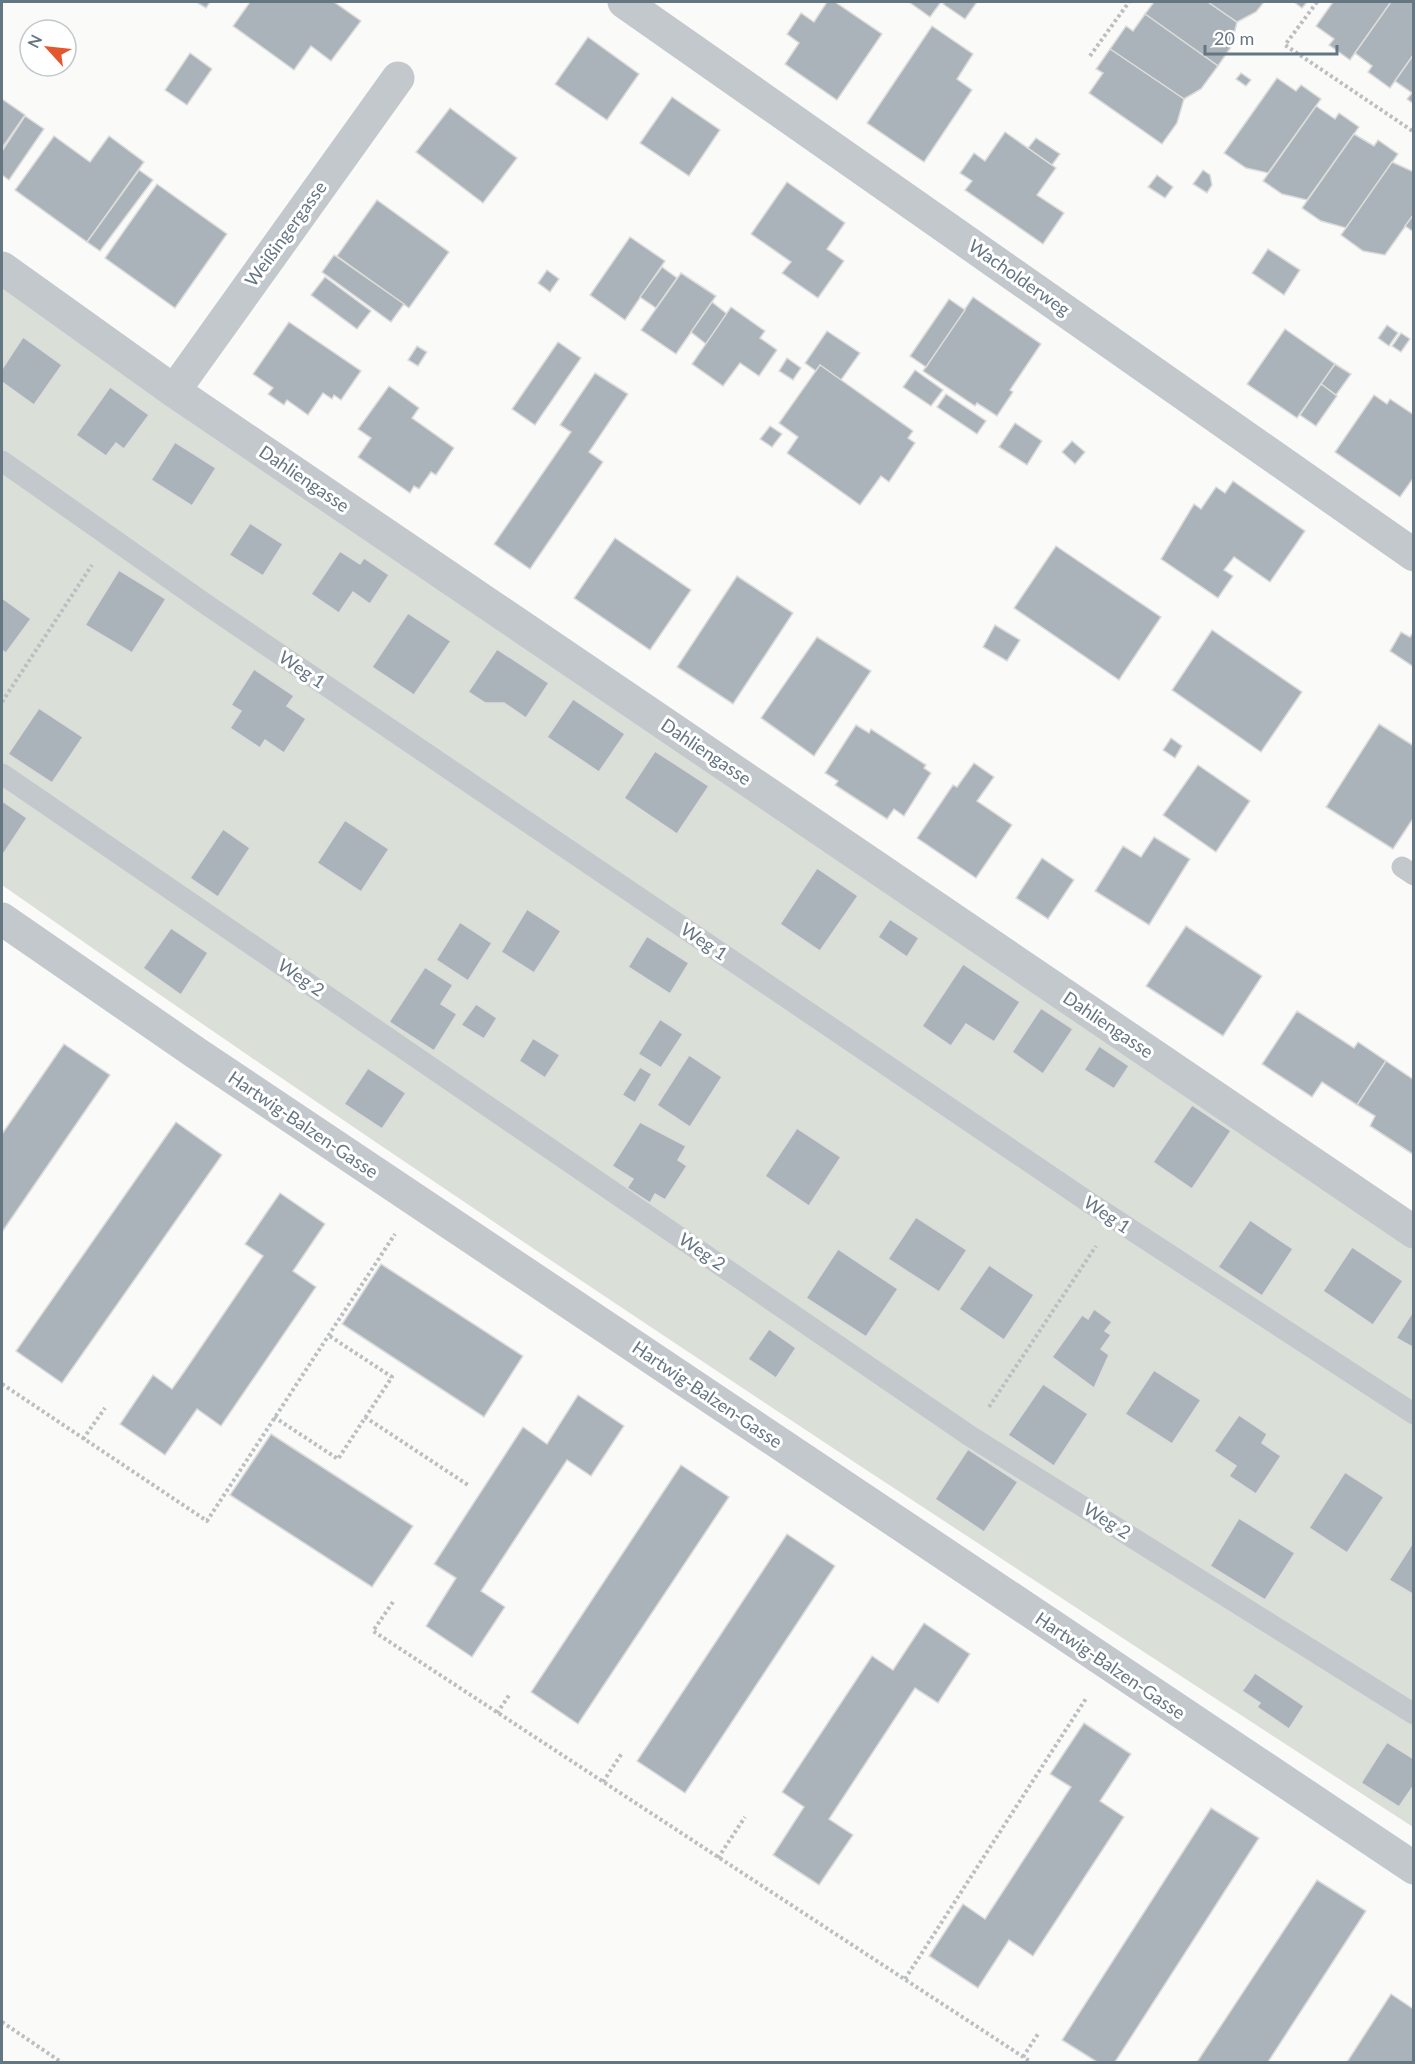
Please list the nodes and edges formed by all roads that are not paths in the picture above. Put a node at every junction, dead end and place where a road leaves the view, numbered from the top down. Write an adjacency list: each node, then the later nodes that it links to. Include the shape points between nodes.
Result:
1 (624, 2): 6 (street, Wacholderweg)
2 (398, 78): 4 (street, Weißingergasse)
3 (2, 268): 4 (street, Dahliengasse)
4 (174, 391): 9 (street, Dahliengasse)
5 (2, 461): 10 (lane, Weg 1, via 1114,1220)
6 (1413, 555)
7 (2, 774): 11 (lane, Weg 2, via 970,1436)
8 (2, 919): 12 (street, Hartwig-Balzen-Gasse)
9 (1413, 1232)
10 (1413, 1414)
11 (1413, 1714)
12 (1413, 1869)

